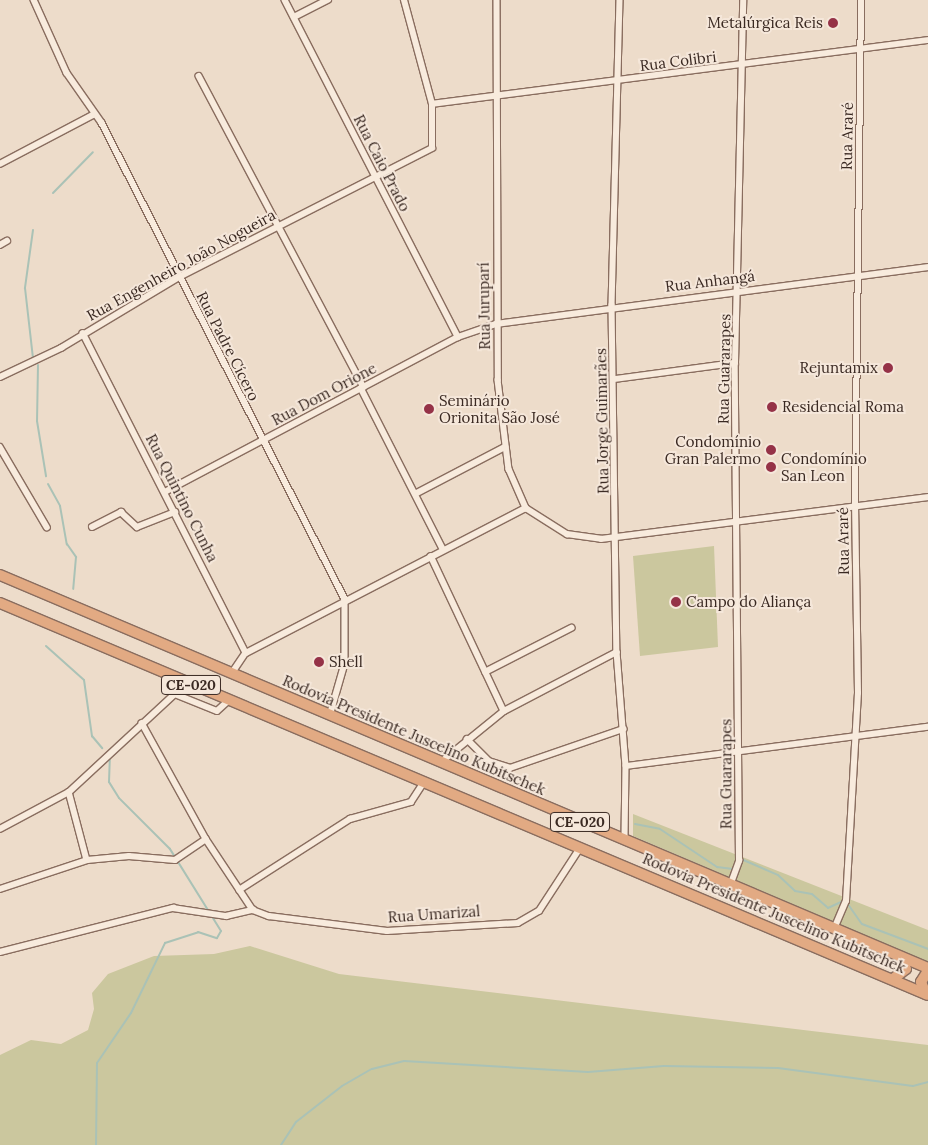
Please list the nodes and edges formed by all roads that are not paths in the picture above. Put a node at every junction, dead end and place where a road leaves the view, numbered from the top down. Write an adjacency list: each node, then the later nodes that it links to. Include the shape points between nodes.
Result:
1 (34, 0): 17 (street, Rua Padre Cícero, via 67,73)
2 (285, 0): 9 (street, Rua Caio Prado)
3 (328, 0): 9 (street)
4 (404, 0): 16 (street)
5 (497, 0): 15 (street, Rua Juruparí)
6 (620, 0): 14 (street, Rua Jorge Guimarães)
7 (743, 0): 12 (street, Rua Guararapes)
8 (861, 0): 11 (street, Rua Araré)
9 (294, 17): 19 (street, Rua Caio Prado)
10 (928, 40): 11 (street, Rua Colibri)
11 (861, 49): 12 (street, Rua Colibri); 25 (street, Rua Araré)
12 (743, 66): 14 (street, Rua Colibri); 26 (street, Rua Guararapes)
13 (199, 76): 20 (street)
14 (619, 82): 15 (street, Rua Colibri); 27 (street, Rua Jorge Guimarães)
15 (496, 95): 16 (street, Rua Colibri); 28 (street, Rua Juruparí)
16 (432, 104): 19 (street, Rua Engenheiro João Nogueira, via 432,148)
17 (93, 115): 18 (street); 24 (street, Rua Padre Cícero, via 102,123)
18 (0, 164)
19 (375, 176): 20 (street, Rua Engenheiro João Nogueira); 30 (street, Rua Caio Prado)
20 (278, 227): 24 (street, Rua Engenheiro João Nogueira); 34 (street)
21 (7, 241): 22 (street)
22 (0, 245)
23 (928, 267): 25 (street, Rua Anhangá)
24 (179, 277): 29 (street, Rua Engenheiro João Nogueira); 35 (street, Rua Padre Cícero)
25 (856, 277): 26 (street, Rua Anhangá); 41 (street, Rua Araré)
26 (738, 289): 27 (street, Rua Anhangá); 31 (street, Rua Guararapes)
27 (612, 305): 28 (street, Rua Anhangá); 33 (street, Rua Jorge Guimarães)
28 (496, 324): 30 (street, Rua Dom Orione); 37 (street, Rua Juruparí)
29 (83, 333): 32 (street, Rua Engenheiro João Nogueira); 38 (street, Rua Quintino Cunha)
30 (458, 337): 34 (street, Rua Dom Orione)
31 (735, 363): 33 (street); 44 (street, Rua Guararapes)
32 (0, 377)
33 (615, 378): 47 (street, Rua Jorge Guimarães)
34 (363, 388): 35 (street, Rua Dom Orione); 39 (street)
35 (263, 440): 38 (street, Rua Dom Orione); 51 (street, Rua Padre Cícero)
36 (0, 447): 46 (street)
37 (505, 447): 39 (street); 42 (street, Rua Juruparí, via 513,481)
38 (165, 492): 43 (street, Rua Quintino Cunha)
39 (415, 494): 48 (street)
40 (928, 497): 41 (street)
41 (855, 506): 44 (street); 64 (street, Rua Araré)
42 (526, 508): 47 (street, via 567,534); 48 (street)
43 (175, 512): 45 (street, via 137,527 121,512); 55 (street, Rua Quintino Cunha)
44 (736, 523): 47 (street); 66 (street, Rua Guararapes)
45 (92, 526)
46 (47, 527)
47 (617, 538): 54 (street, Rua Jorge Guimarães)
48 (443, 549): 49 (street)
49 (431, 556): 51 (street); 56 (street)
50 (0, 575): 57 (highway, Rodovia Presidente Juscelino Kubitschek / CE-020)
51 (345, 599): 55 (street); 60 (street, Rua Padre Cícero, via 345,664)
52 (0, 603): 58 (highway, Rodovia Presidente Juscelino Kubitschek / CE-020)
53 (571, 628): 56 (street)
54 (617, 652): 59 (street); 63 (street, Rua Jorge Guimarães)
55 (246, 653): 57 (street)
56 (485, 672): 59 (street)
57 (232, 674): 60 (highway, Rodovia Presidente Juscelino Kubitschek / CE-020)
58 (228, 701): 61 (street, via 217,711 175,694); 69 (highway, Rodovia Presidente Juscelino Kubitschek / CE-020)
59 (504, 711): 65 (street)
60 (330, 716): 67 (highway, Rodovia Presidente Juscelino Kubitschek / CE-020)
61 (142, 723): 70 (street); 72 (street)
62 (928, 727): 64 (street)
63 (623, 729): 65 (street, via 504,768 489,761); 68 (street, Rua Jorge Guimarães)
64 (856, 737): 66 (street); 80 (street, Rua Araré, via 846,901)
65 (467, 739): 67 (street)
66 (739, 750): 68 (street); 76 (street, Rua Guararapes, via 740,861)
67 (440, 763): 73 (highway, Rodovia Presidente Juscelino Kubitschek / CE-020)
68 (626, 766): 73 (street, Rua Jorge Guimarães)
69 (424, 782): 74 (highway, Rodovia Presidente Juscelino Kubitschek / CE-020); 78 (street, via 411,802 350,819)
70 (68, 792): 71 (street); 75 (street)
71 (0, 829)
72 (206, 839): 75 (street, via 175,860 129,856); 78 (street)
73 (625, 841): 76 (highway, Rodovia Presidente Juscelino Kubitschek / CE-020)
74 (580, 848): 79 (street, Rua Umarizal, via 539,911 518,923 387,931 269,916); 84 (highway, Rodovia Presidente Juscelino Kubitschek / CE-020)
75 (87, 860): 77 (street)
76 (730, 886): 80 (highway, Rodovia Presidente Juscelino Kubitschek / CE-020)
77 (0, 889)
78 (239, 890): 79 (street)
79 (253, 910): 81 (street, Rua Umarizal, via 226,916 173,908)
80 (834, 928): 82 (highway, Rodovia Presidente Juscelino Kubitschek / CE-020)
81 (0, 952)
82 (901, 956): 83 (highway, Rodovia Presidente Juscelino Kubitschek / CE-020); 84 (highway, via 906,969)
83 (928, 970): 85 (highway, via 921,982)
84 (893, 980): 85 (highway, Rodovia Presidente Juscelino Kubitschek / CE-020)
85 (927, 994)

